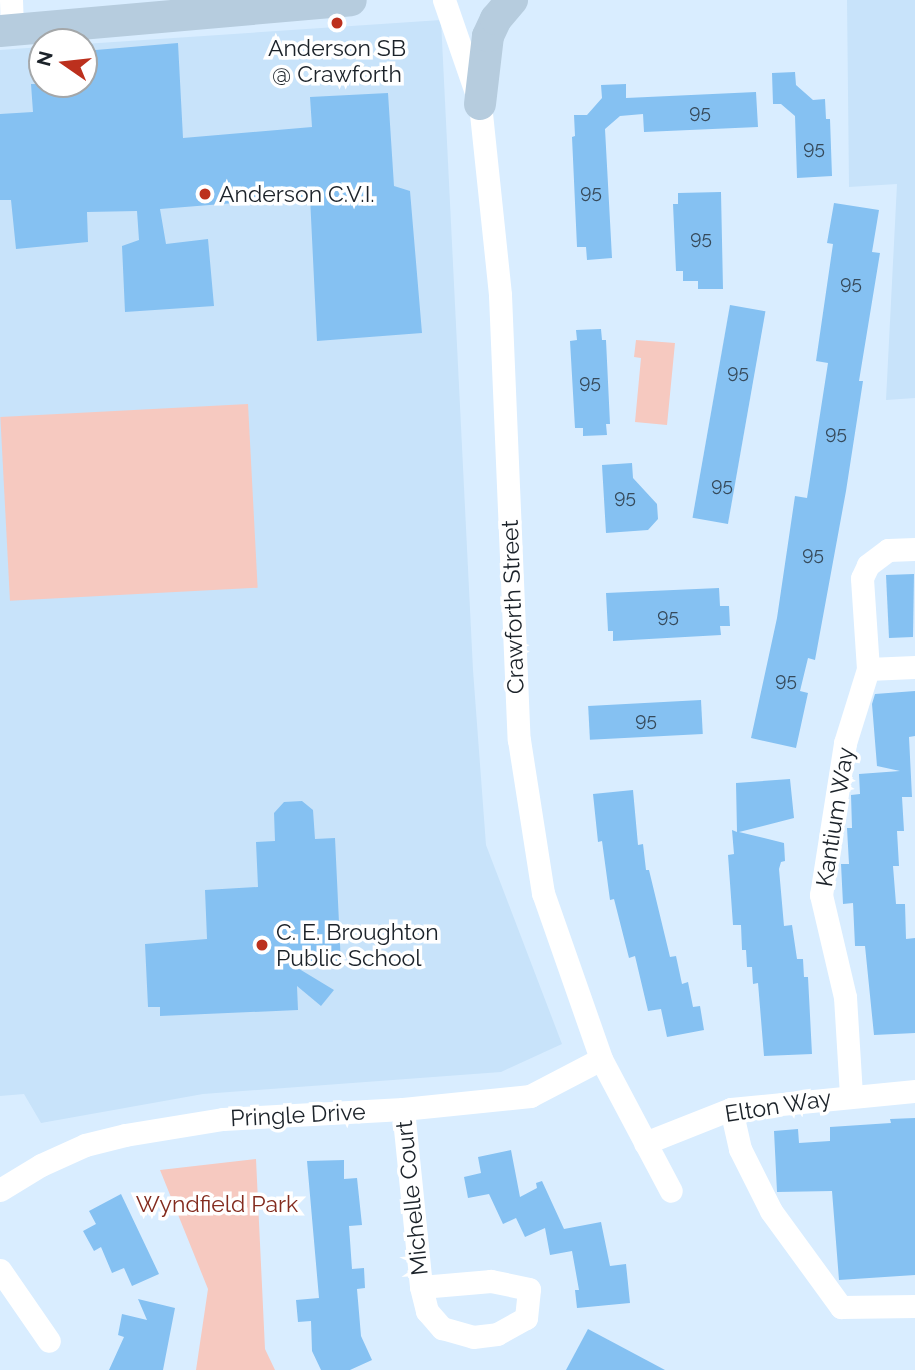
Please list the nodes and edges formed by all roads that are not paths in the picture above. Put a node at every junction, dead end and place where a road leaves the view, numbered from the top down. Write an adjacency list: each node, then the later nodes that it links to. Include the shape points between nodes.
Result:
1 (351, 0): 4 (main road)
2 (444, 0): 5 (street, Crawforth Street)
3 (512, 0): 5 (main road, via 488,36)
4 (8, 21)
5 (480, 104): 9 (street, Crawforth Street, via 500,295 523,778 543,893)
6 (915, 549): 8 (street, via 888,550 868,565 862,578)
7 (915, 667): 8 (street)
8 (868, 669): 11 (street, Kantium Way, via 845,743 821,895 845,998)
9 (601, 1059): 12 (street, Pringle Drive, via 530,1096); 14 (street, Crawforth Street)
10 (915, 1091): 11 (street, Elton Way)
11 (851, 1096): 13 (street, Elton Way)
12 (403, 1109): 15 (street, Pringle Drive, via 169,1126 85,1145); 18 (street, Michelle Court)
13 (731, 1109): 14 (street, Elton Way); 19 (street, via 740,1149 771,1211 841,1307)
14 (645, 1143): 16 (street, Crawforth Street)
15 (0, 1191)
16 (671, 1191)
17 (0, 1270): 20 (street)
18 (421, 1287)
19 (915, 1306)
20 (49, 1341)

